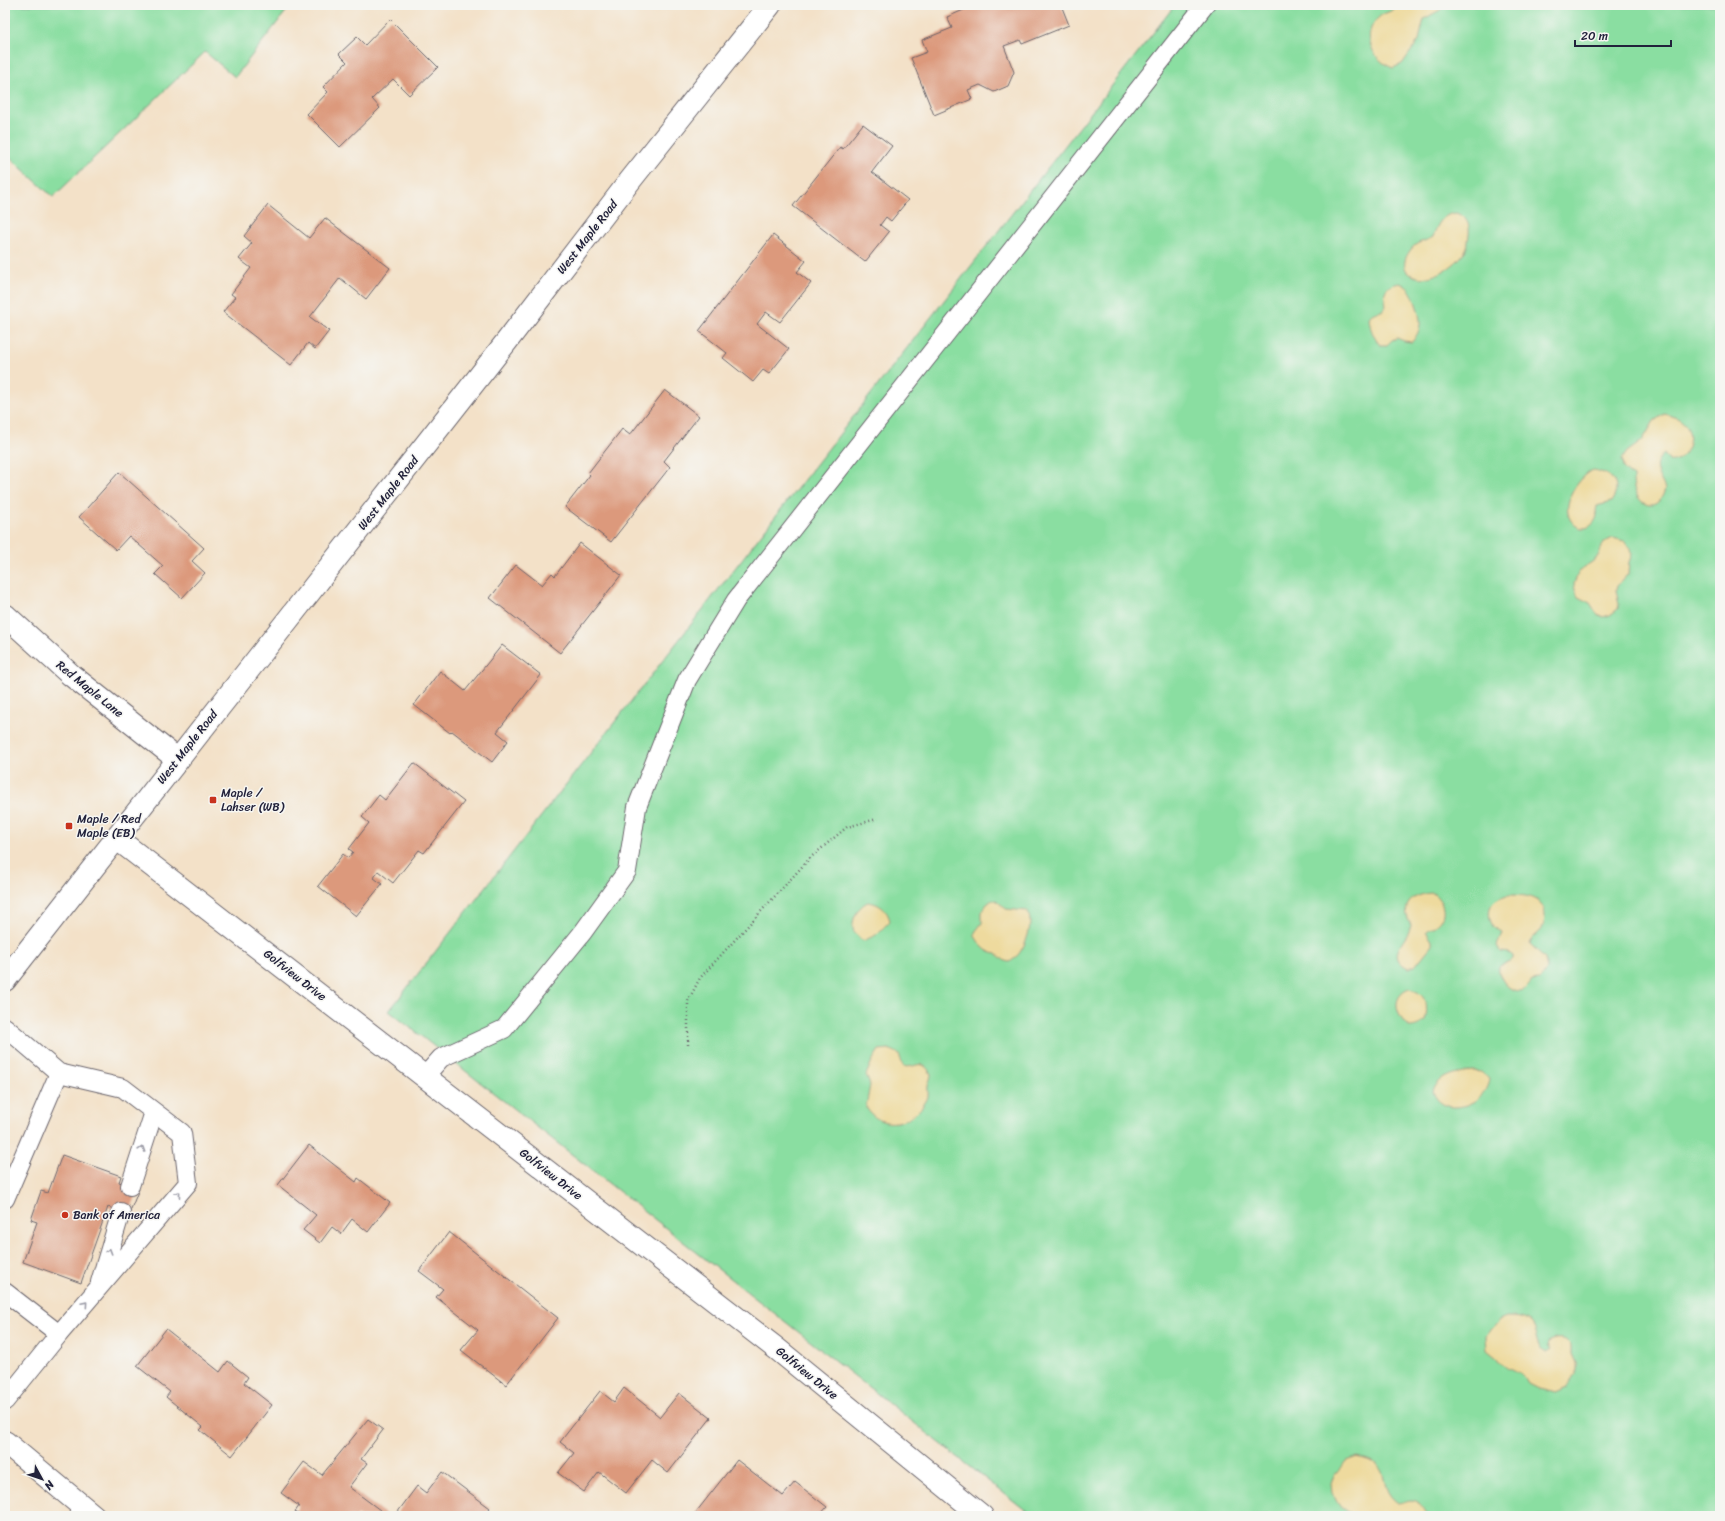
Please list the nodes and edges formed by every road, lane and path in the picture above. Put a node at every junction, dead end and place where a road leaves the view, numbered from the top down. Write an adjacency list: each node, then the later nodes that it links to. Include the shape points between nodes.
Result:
1 (770, 5): 4 (street, West Maple Road)
2 (1205, 5): 11 (lane, via 736,600 687,680 637,807 627,871 583,932 504,1029 441,1058)
3 (5, 615): 4 (street, Red Maple Lane, via 71,675)
4 (177, 760): 6 (street, West Maple Road)
5 (877, 819): 9 (path, via 847,827 810,858 700,978 688,1001)
6 (116, 838): 7 (street, West Maple Road); 11 (street, Golfview Drive)
7 (5, 980)
8 (5, 1027): 10 (lane)
9 (688, 1045)
10 (59, 1073): 12 (lane, via 123,1088); 14 (lane)
11 (424, 1076): 22 (street, Golfview Drive, via 777,1349)
12 (154, 1112): 13 (lane, one-way to 12); 16 (lane, one-way to 12, via 188,1183 182,1133)
13 (130, 1186)
14 (5, 1199)
15 (121, 1212): 16 (lane, one-way to 15)
16 (98, 1288): 18 (lane, one-way to 16)
17 (5, 1292): 18 (lane)
18 (59, 1334): 19 (lane)
19 (5, 1401)
20 (5, 1442): 21 (street)
21 (94, 1516)
22 (982, 1516)

